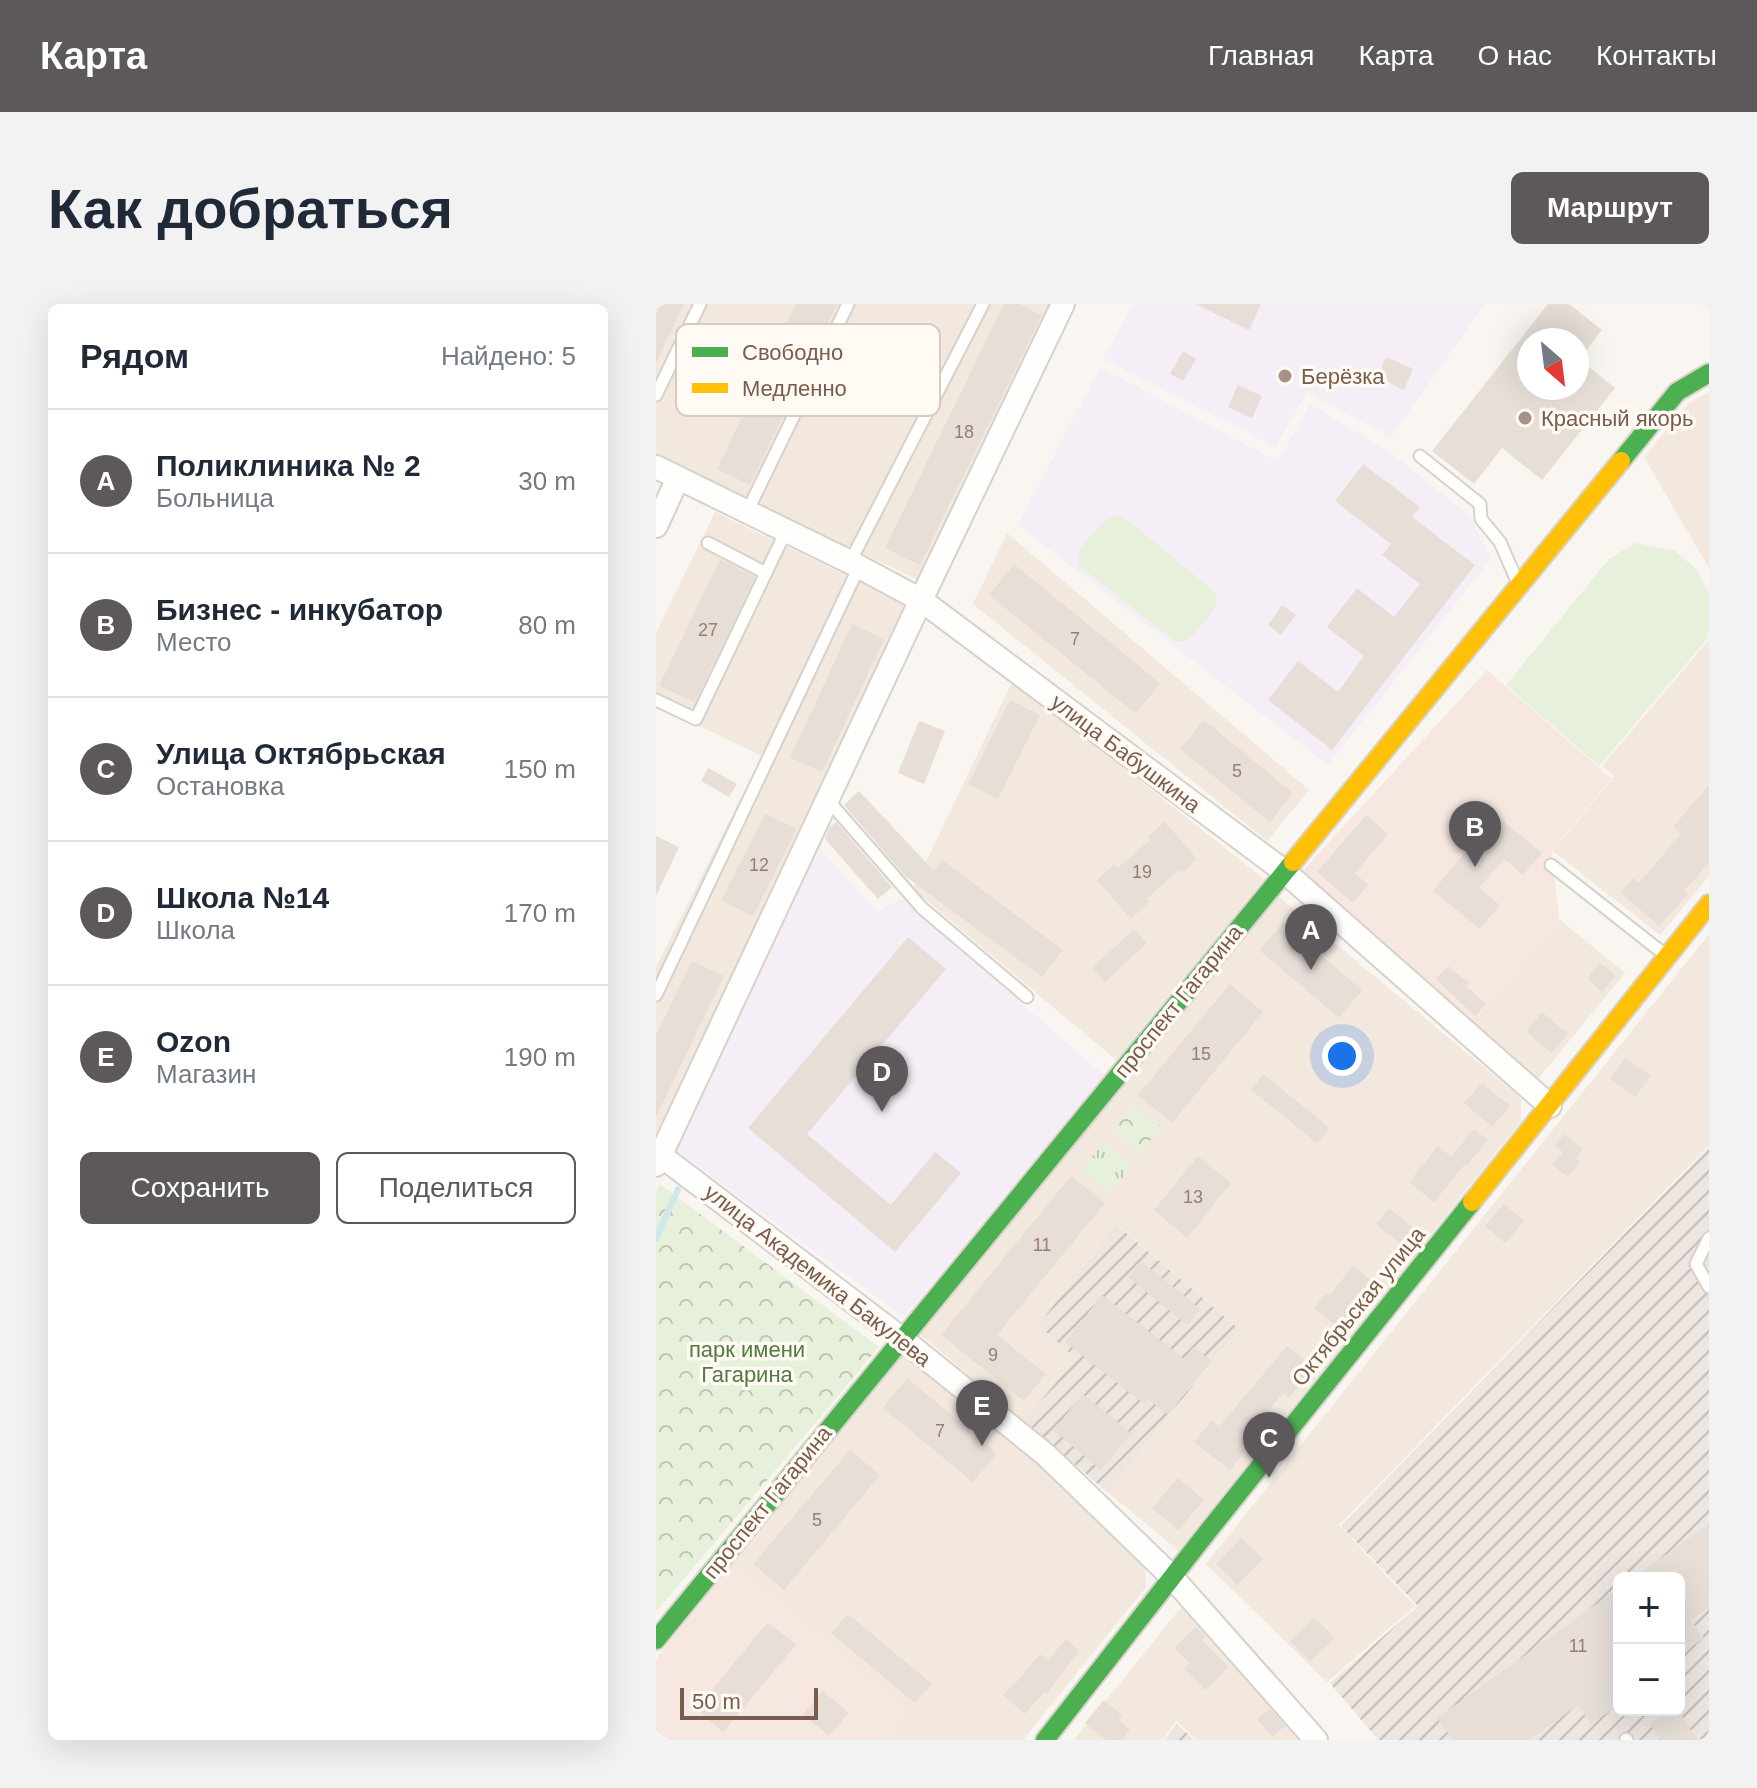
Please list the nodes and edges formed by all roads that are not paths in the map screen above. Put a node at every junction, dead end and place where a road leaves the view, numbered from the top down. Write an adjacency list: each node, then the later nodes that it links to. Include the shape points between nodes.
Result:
1 (700, 304): 5 (lane)
2 (848, 304): 6 (lane)
3 (983, 304): 9 (lane)
4 (1063, 304): 23 (street)
5 (690, 324)
6 (838, 324)
7 (676, 354): 10 (lane)
8 (1709, 373): 22 (street, проспект Гагарина, via 1677,392)
9 (940, 391)
10 (656, 395)
11 (794, 416): 16 (lane)
12 (927, 416): 20 (lane)
13 (1420, 456): 22 (lane, via 1480,504 1481,519 1500,542)
14 (656, 467): 15 (street, улица Бабушкина)
15 (678, 478): 16 (street, улица Бабушкина); 17 (street)
16 (747, 512): 18 (street, улица Бабушкина)
17 (656, 526)
18 (786, 531): 20 (street, улица Бабушкина); 21 (lane)
19 (708, 543): 21 (lane)
20 (854, 564): 23 (street, улица Бабушкина); 30 (lane)
21 (766, 573): 24 (lane, via 696,719)
22 (1519, 585): 27 (street, проспект Гагарина)
23 (921, 600): 25 (street); 27 (street, улица Бабушкина)
24 (656, 700)
25 (827, 799): 31 (lane, via 922,908); 33 (street)
26 (1551, 865): 29 (lane)
27 (1285, 872): 32 (street, улица Бабушкина); 36 (street, проспект Гагарина)
28 (1709, 904): 29 (street, Октябрьская улица)
29 (1667, 957): 32 (street, Октябрьская улица)
30 (656, 995)
31 (1027, 997)
32 (1550, 1106): 37 (street, Октябрьская улица)
33 (658, 1158): 36 (street, улица Академика Бакулева)
34 (1709, 1238): 35 (lane, via 1696,1264)
35 (1709, 1287)
36 (901, 1338): 37 (street, улица Академика Бакулева, via 1046,1455); 38 (street, проспект Гагарина)
37 (1171, 1576): 39 (street, Октябрьская улица); 40 (street, улица Академика Бакулева)
38 (656, 1640)
39 (1045, 1740)
40 (1316, 1740)

